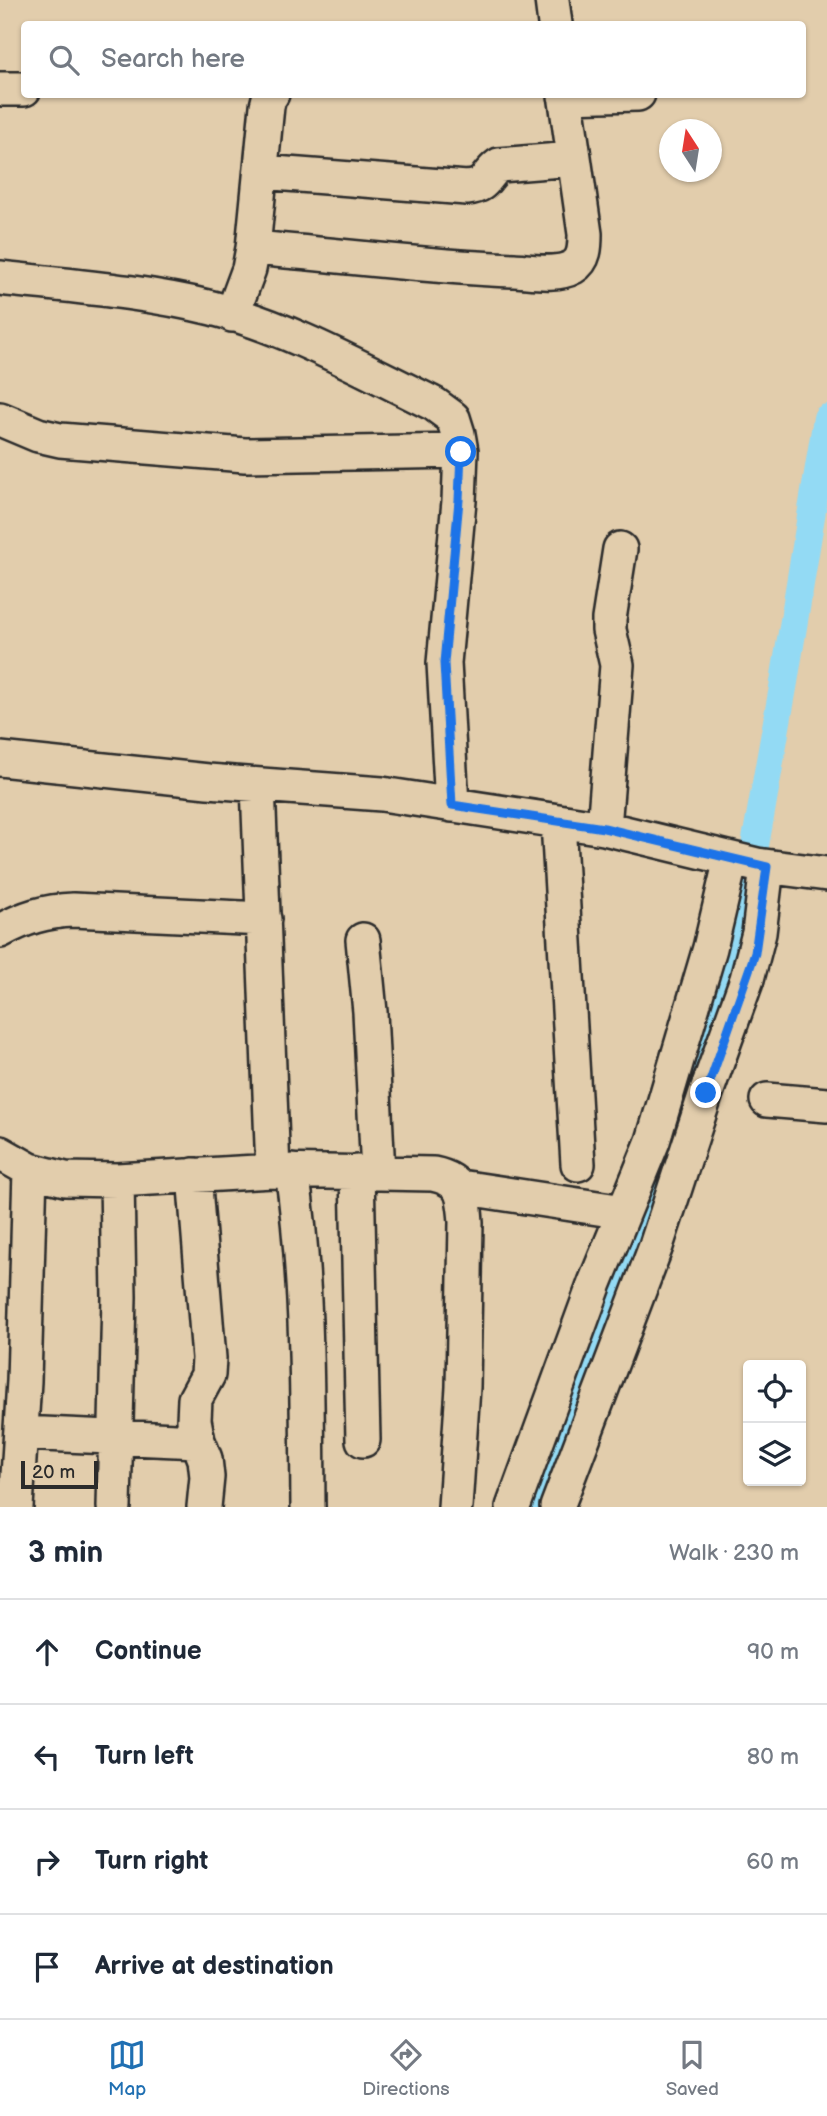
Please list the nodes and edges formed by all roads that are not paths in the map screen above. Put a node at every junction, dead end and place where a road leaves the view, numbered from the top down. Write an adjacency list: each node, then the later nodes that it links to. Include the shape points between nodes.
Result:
1 (552, 0): 2 (street)
2 (555, 21)
3 (0, 89): 4 (street)
4 (21, 89)
5 (269, 98): 8 (street)
6 (565, 98): 7 (street)
7 (573, 159): 8 (street, via 499,165 484,183 467,188); 10 (street, via 586,234 581,259 574,267)
8 (261, 172): 10 (street)
9 (0, 278): 10 (street, via 158,296)
10 (244, 279): 12 (street, via 285,332 434,404 453,418)
11 (0, 419): 12 (street, via 60,440 226,453)
12 (461, 452): 16 (street, via 444,663)
13 (620, 549): 18 (street, via 609,619 617,665)
14 (0, 760): 15 (street)
15 (258, 785): 16 (street, via 382,794); 21 (street)
16 (452, 805): 17 (street)
17 (558, 821): 18 (street); 27 (street)
18 (604, 828): 19 (street)
19 (749, 863): 20 (street); 34 (street, via 710,948 653,1141); 45 (street, via 759,933 747,979 656,1246)
20 (827, 873)
21 (264, 919): 22 (street, via 52,911 25,918); 29 (street)
22 (0, 932)
23 (363, 940): 30 (street, via 370,1012)
24 (767, 1100): 25 (street)
25 (827, 1105)
26 (0, 1153): 28 (street)
27 (578, 1164)
28 (30, 1170): 32 (street, via 65,1179); 35 (street)
29 (282, 1171): 30 (street); 31 (street); 42 (street, via 301,1235)
30 (368, 1173): 33 (street, via 433,1174 448,1177); 37 (street)
31 (194, 1175): 32 (street); 38 (street, via 209,1358 208,1375 195,1399)
32 (117, 1180): 36 (street)
33 (460, 1187): 34 (street); 43 (street, via 466,1236)
34 (624, 1212): 44 (street)
35 (20, 1433): 36 (street); 39 (street)
36 (115, 1437): 38 (street); 40 (street)
37 (363, 1440)
38 (198, 1441): 41 (street, via 207,1477)
39 (16, 1507)
40 (114, 1507)
41 (204, 1507)
42 (308, 1507)
43 (455, 1507)
44 (513, 1507)
45 (556, 1507)

